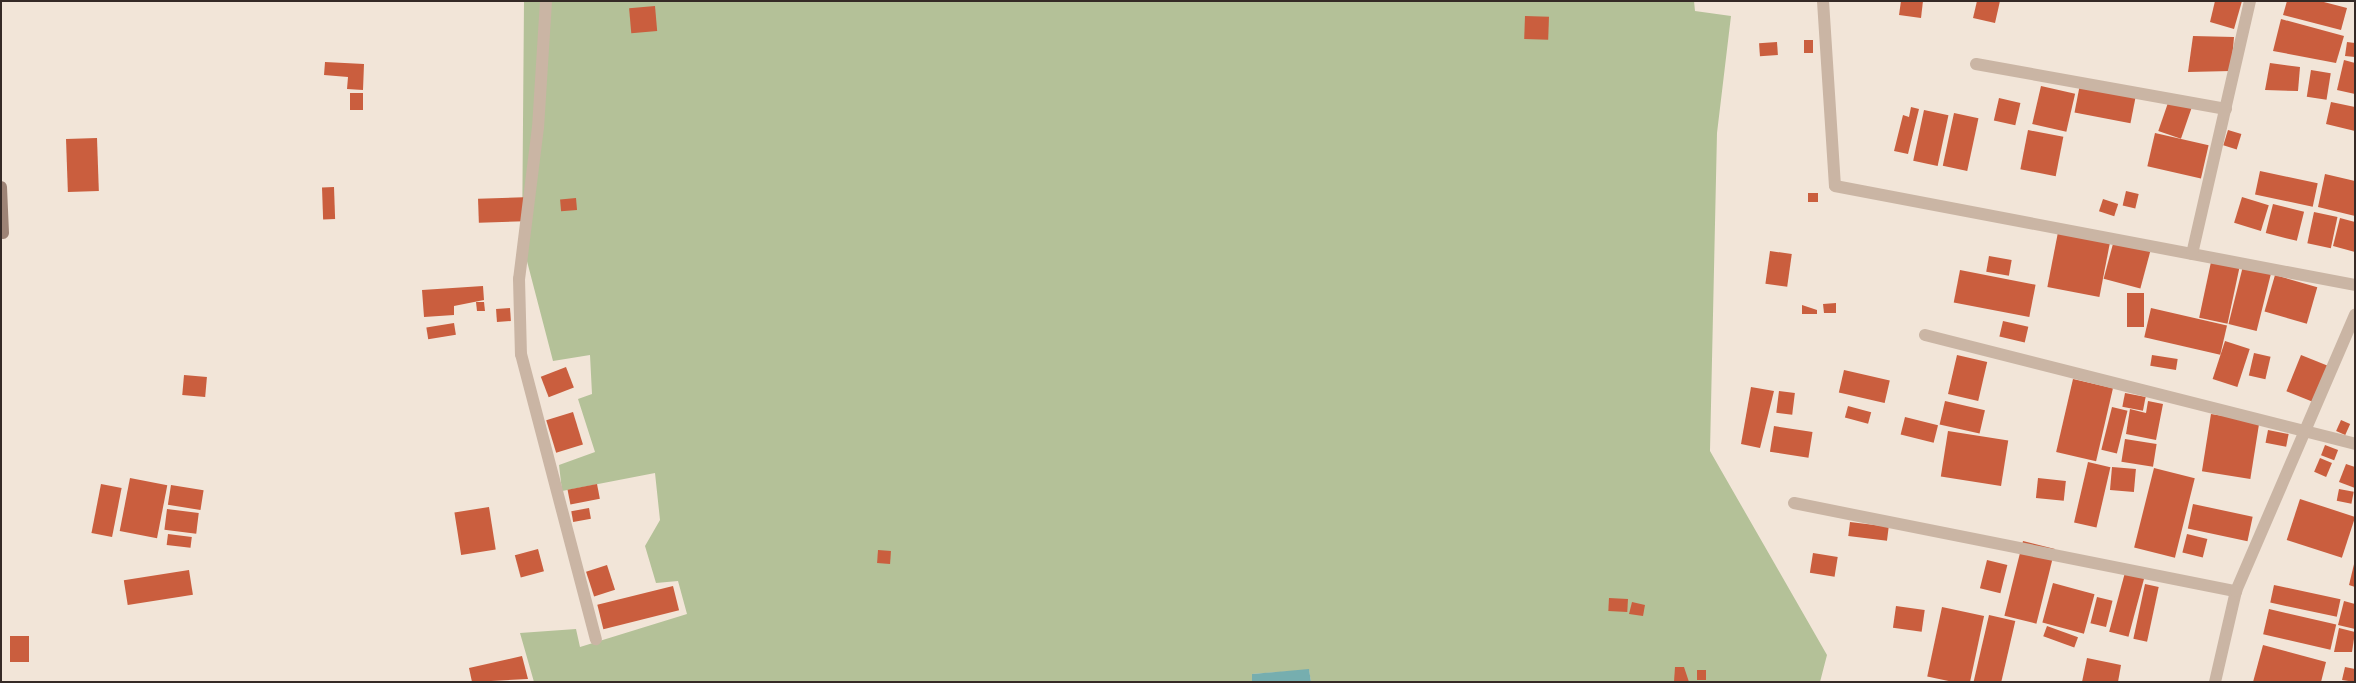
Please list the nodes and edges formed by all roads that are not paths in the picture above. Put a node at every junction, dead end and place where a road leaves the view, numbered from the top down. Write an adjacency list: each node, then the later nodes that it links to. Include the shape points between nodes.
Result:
1 (546, 1): 16 (street, via 538,127 519,279 522,354)
2 (1823, 1): 8 (street, via 1835,186)
3 (2250, 1): 5 (street)
4 (1976, 64): 5 (street)
5 (2226, 109): 8 (street)
6 (1, 187): 7 (street)
7 (3, 233)
8 (2192, 254): 9 (street)
9 (2355, 285)
10 (2355, 315): 12 (street)
11 (1925, 335): 12 (street)
12 (2306, 429): 13 (street); 15 (street)
13 (2355, 444)
14 (1794, 503): 15 (street)
15 (2236, 591): 17 (street)
16 (596, 639)
17 (2216, 682)

